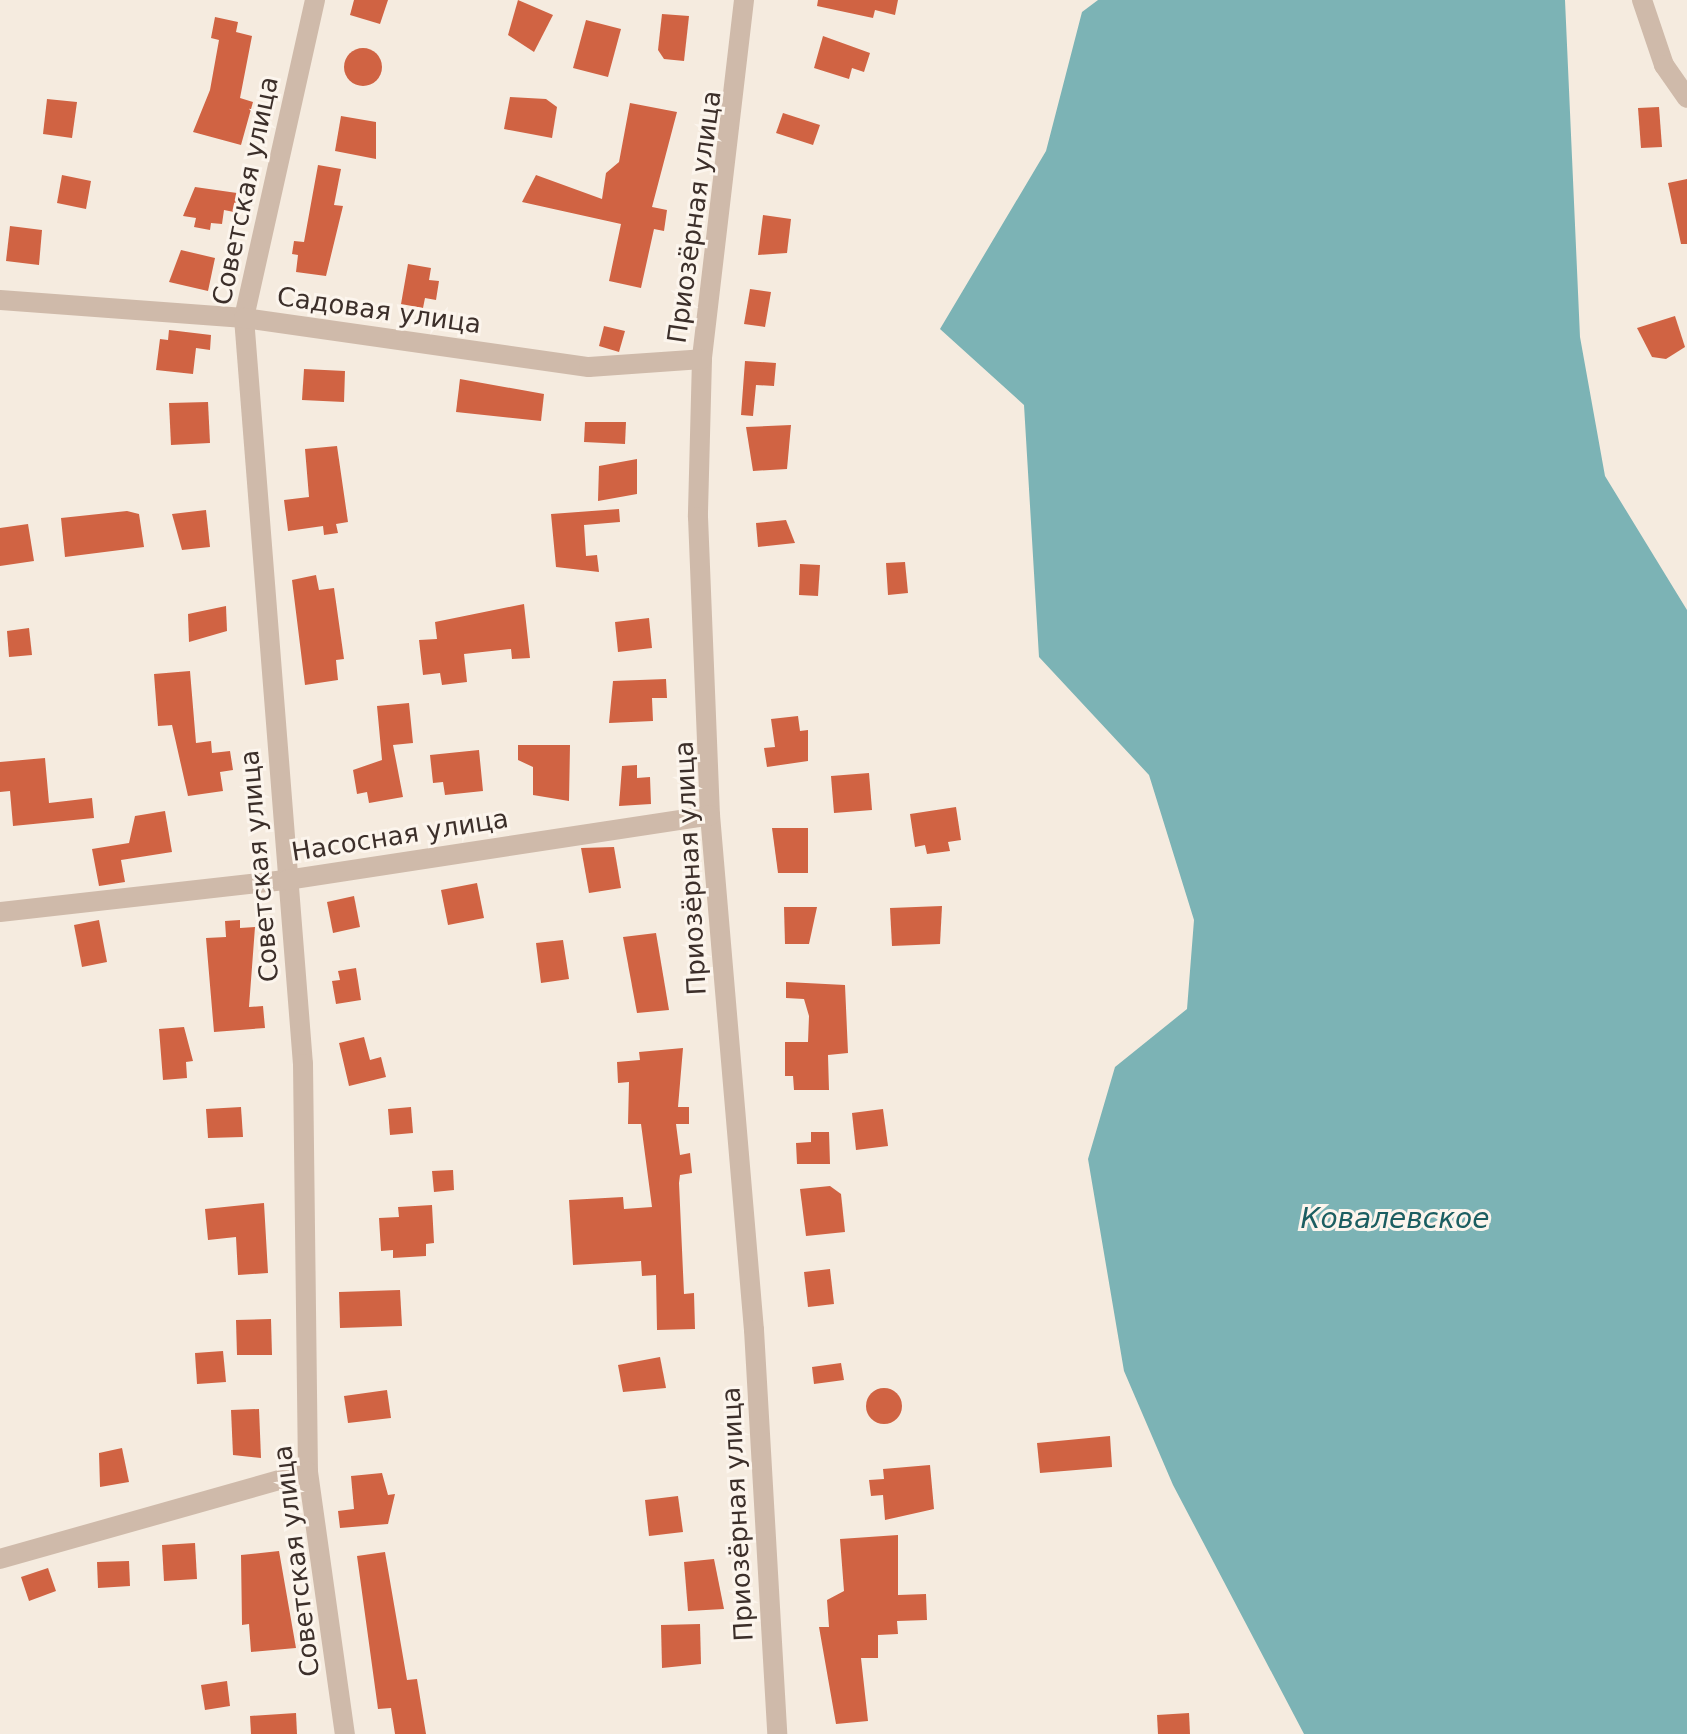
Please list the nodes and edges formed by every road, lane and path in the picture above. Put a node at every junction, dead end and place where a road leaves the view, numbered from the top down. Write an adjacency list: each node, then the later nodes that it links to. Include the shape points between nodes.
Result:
1 (315, 0): 6 (street, Советская улица)
2 (744, 0): 7 (street, Приозёрная улица)
3 (1642, 0): 4 (street, via 1664,65)
4 (1687, 98)
5 (0, 300): 6 (street, Садовая улица)
6 (244, 318): 7 (street, Садовая улица, via 589,367); 9 (street, Советская улица)
7 (702, 359): 8 (street, Приозёрная улица, via 698,517)
8 (710, 815): 9 (street, Насосная улица); 14 (street, Приозёрная улица, via 754,1330)
9 (287, 880): 10 (street, Насосная улица); 11 (street, Советская улица, via 303,1064)
10 (0, 912)
11 (308, 1472): 12 (street); 13 (street, Советская улица)
12 (0, 1559)
13 (345, 1734)
14 (777, 1734)

